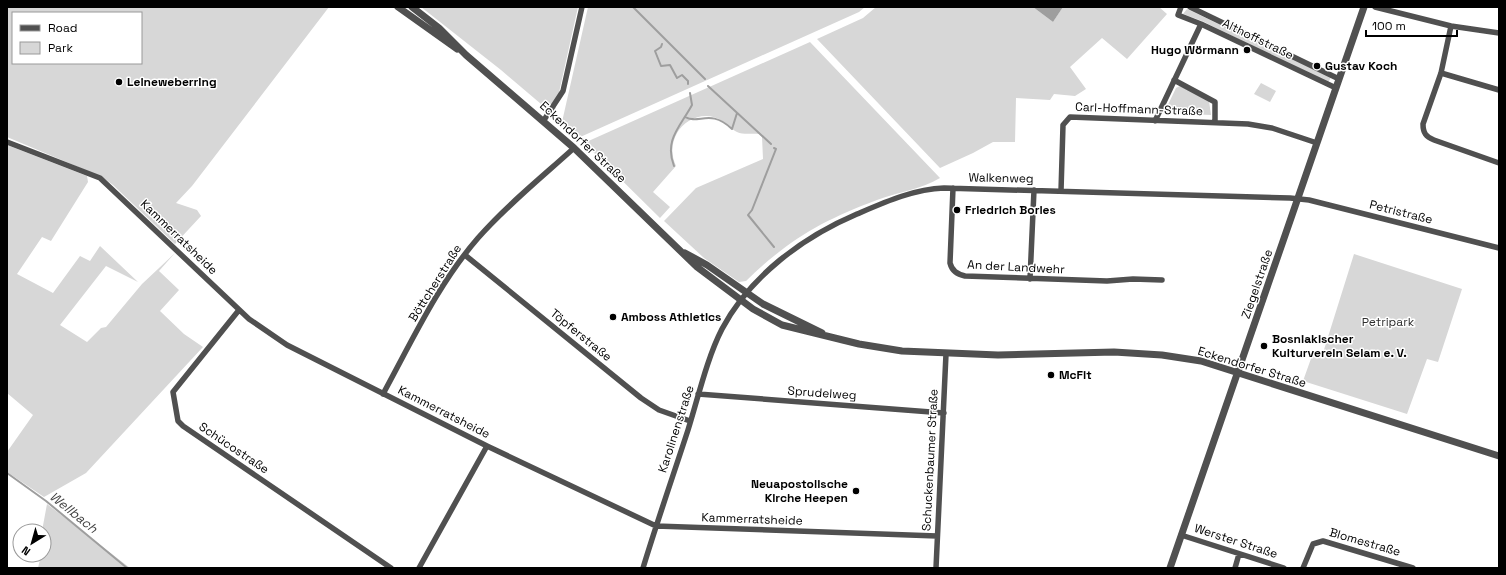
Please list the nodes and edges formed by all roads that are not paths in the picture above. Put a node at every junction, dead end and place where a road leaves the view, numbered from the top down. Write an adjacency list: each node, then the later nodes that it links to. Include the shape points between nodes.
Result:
1 (398, 7): 11 (street, Eckendorfer Straße)
2 (412, 7): 11 (street, Eckendorfer Straße, via 439,28)
3 (582, 7): 17 (street, via 563,91)
4 (1180, 7): 8 (street, Althoffstraße, via 1178,15)
5 (1190, 7): 13 (street, Althoffstraße)
6 (1364, 7): 13 (street, Ziegelstraße)
7 (1375, 7): 9 (street)
8 (1201, 24): 14 (street); 15 (street, Althoffstraße)
9 (1451, 26): 10 (street); 12 (street)
10 (1499, 33)
11 (466, 55): 17 (street, Eckendorfer Straße)
12 (1441, 73): 16 (street); 23 (street, via 1423,124 1425,134 1434,140)
13 (1339, 79): 15 (street, Ziegelstraße)
14 (1174, 80): 18 (street); 19 (street, Carl-Hoffmann-Straße, via 1215,102)
15 (1336, 88): 21 (street, Ziegelstraße)
16 (1499, 90)
17 (544, 120): 22 (street, Eckendorfer Straße)
18 (1155, 121): 19 (street, Carl-Hoffmann-Straße); 26 (street, Carl-Hoffmann-Straße, via 1070,117 1064,121)
19 (1215, 122): 21 (street, Carl-Hoffmann-Straße, via 1272,128)
20 (7, 142): 35 (street, Kammerratsheide, via 95,175 126,201)
21 (1317, 143): 27 (street, Ziegelstraße)
22 (574, 148): 29 (street, Eckendorfer Straße); 30 (street, Böttcherstraße, via 494,222)
23 (1499, 163)
24 (952, 188): 25 (street, Walkenweg); 31 (street, An der Landwehr, via 950,263 955,272 965,276); 33 (street, Walkenweg, via 916,192 880,204 825,228 788,253)
25 (1034, 190): 26 (street, Walkenweg); 31 (street)
26 (1061, 191): 27 (street, Walkenweg)
27 (1297, 199): 28 (street, Petristraße); 38 (street, Ziegelstraße)
28 (1499, 248)
29 (680, 250): 33 (street, Eckendorfer Straße, via 707,265); 34 (street, Eckendorfer Straße, via 697,268)
30 (465, 255): 39 (street, Böttcherstraße, via 439,293); 42 (street, Töpferstraße, via 641,398 659,410)
31 (1030, 279): 32 (street, An der Landwehr)
32 (1162, 280)
33 (747, 294): 34 (street, Walkenweg); 36 (street, Eckendorfer Straße)
34 (741, 301): 36 (street, Eckendorfer Straße, via 782,325); 40 (street, Karolinenstraße, via 722,329)
35 (239, 310): 39 (street, Kammerratsheide, via 294,349); 49 (street, Schücostraße, via 173,392 178,421)
36 (824, 334): 37 (street, Eckendorfer Straße, via 883,349)
37 (946, 354): 38 (street, Eckendorfer Straße, via 1133,353 1201,361); 41 (street, Schuckenbaumer Straße)
38 (1238, 372): 44 (street, Eckendorfer Straße); 47 (street, Ziegelstraße)
39 (383, 394): 43 (street, Kammerratsheide)
40 (698, 394): 41 (street, Sprudelweg); 42 (street, Karolinenstraße)
41 (944, 413): 46 (street, Schuckenbaumer Straße)
42 (690, 421): 45 (street, Karolinenstraße)
43 (487, 446): 45 (street, Kammerratsheide); 50 (street)
44 (1499, 456)
45 (656, 526): 46 (street, Kammerratsheide); 51 (street, Karolinenstraße)
46 (937, 536): 52 (street, Schuckenbaumer Straße)
47 (1181, 536): 48 (street, Werster Straße); 53 (street, Ziegelstraße)
48 (1239, 554): 54 (street); 55 (street, Werster Straße)
49 (391, 568)
50 (419, 568)
51 (643, 568)
52 (936, 568)
53 (1170, 568)
54 (1235, 568)
55 (1284, 568)
56 (1303, 568): 57 (street, Blomestraße, via 1312,544 1323,541)
57 (1413, 568)

